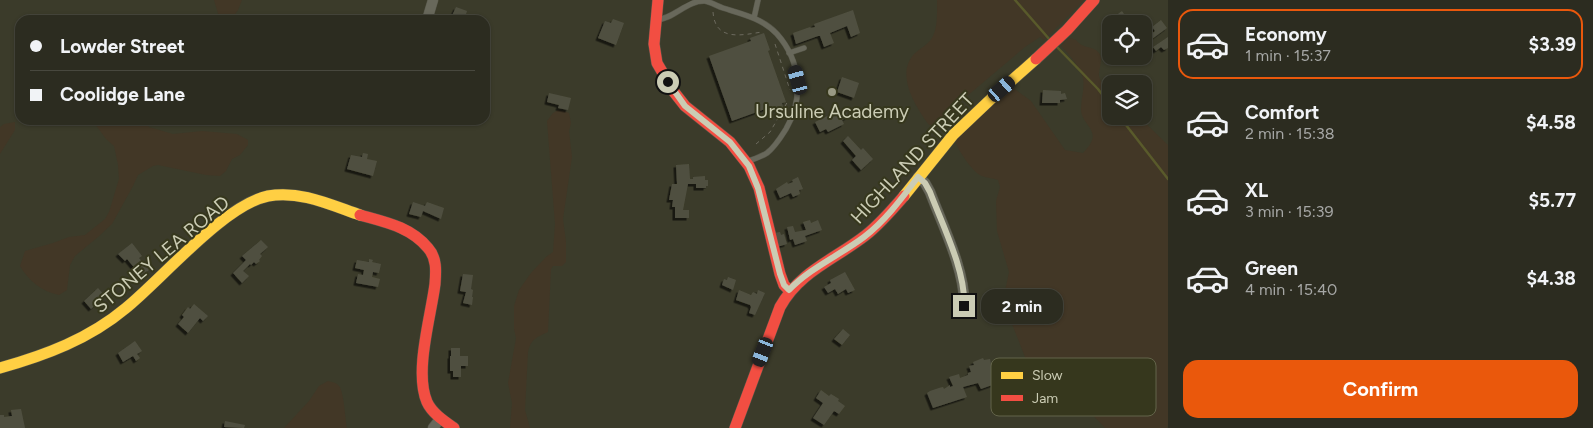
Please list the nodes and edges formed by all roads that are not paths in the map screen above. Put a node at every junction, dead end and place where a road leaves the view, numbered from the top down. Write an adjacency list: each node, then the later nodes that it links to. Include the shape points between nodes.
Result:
1 (433, 0): 6 (street)
2 (658, 0): 8 (street)
3 (758, 0): 7 (lane)
4 (1094, 0): 12 (street, HIGHLAND STREET, via 1055,43 978,111)
5 (707, 1): 7 (lane); 8 (lane, via 694,2)
6 (428, 15)
7 (754, 18): 10 (lane, via 777,34)
8 (656, 20): 11 (street, via 655,55 665,78 685,106 730,142)
9 (804, 48): 10 (lane)
10 (789, 53): 11 (lane, via 798,84 793,116 769,152)
11 (746, 162): 13 (street, via 758,188 780,274)
12 (918, 177): 13 (street, HIGHLAND STREET, via 872,230); 14 (street, via 930,192 959,270 964,287)
13 (789, 290): 18 (street, HIGHLAND STREET)
14 (964, 306)
15 (0, 368): 16 (street, STONEY LEA ROAD, via 77,342 112,320 219,224 252,201 271,195 293,195 399,227 421,240 435,257 435,296 426,343 423,387)
16 (437, 423): 17 (street, STONEY LEA ROAD)
17 (454, 428)
18 (735, 428)

